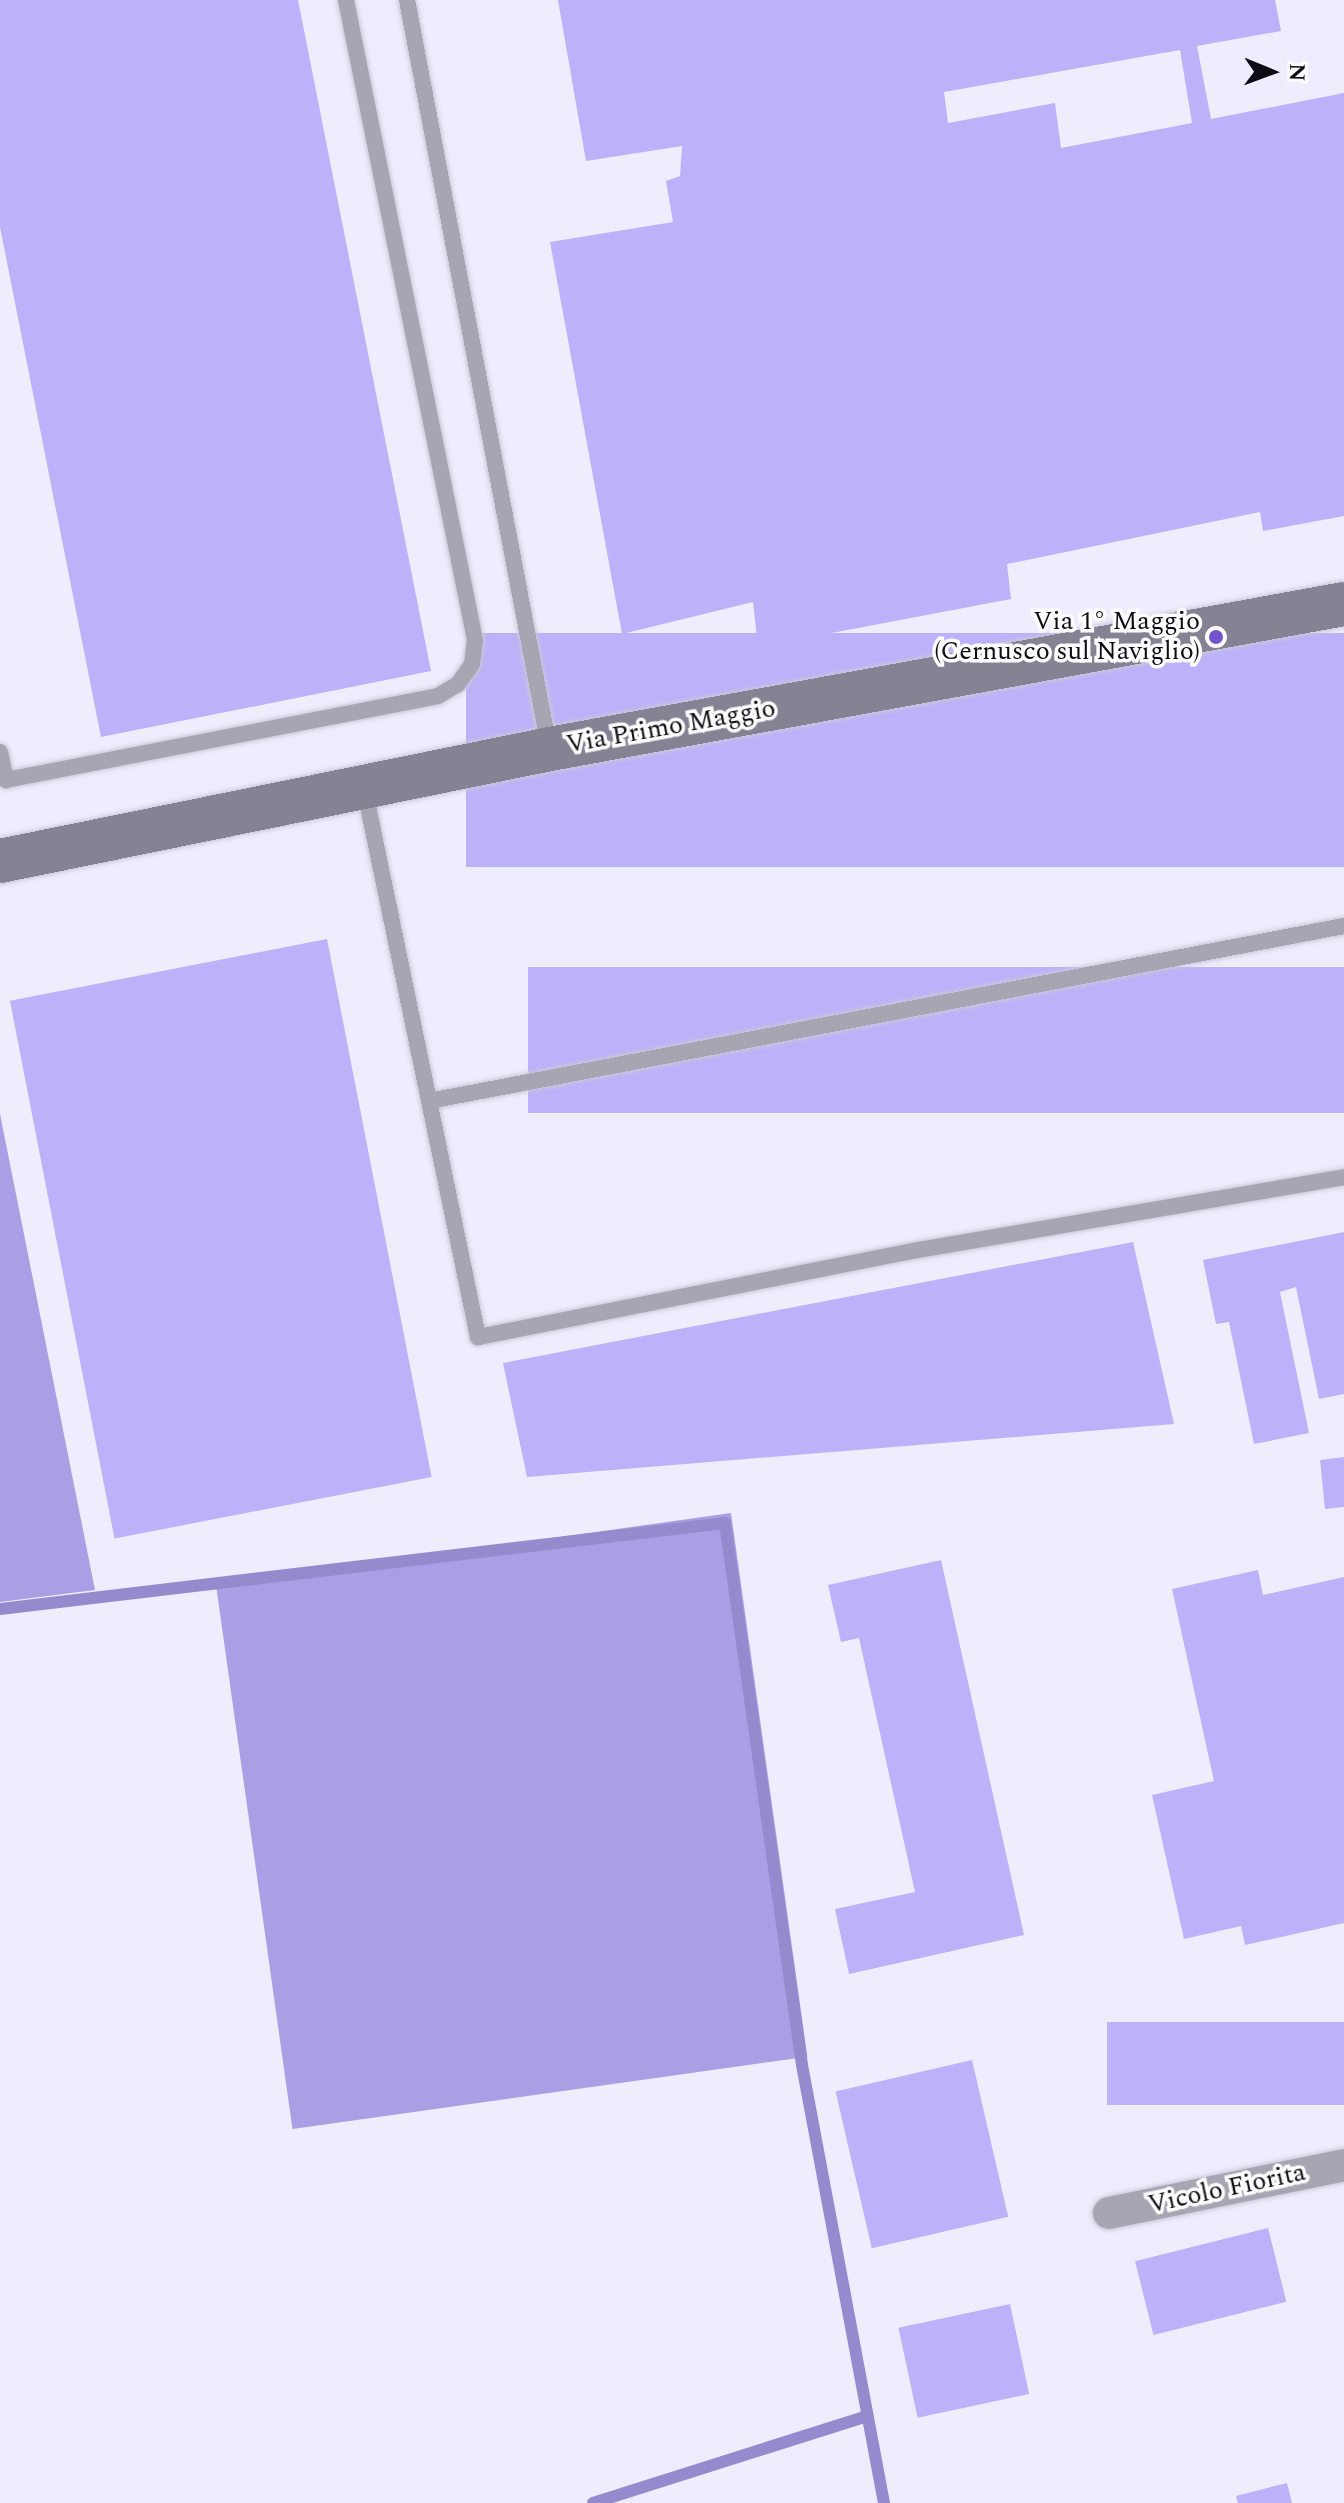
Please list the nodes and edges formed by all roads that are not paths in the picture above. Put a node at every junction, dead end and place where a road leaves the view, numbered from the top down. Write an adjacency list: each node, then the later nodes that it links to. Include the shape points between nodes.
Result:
1 (346, 0): 5 (lane, via 475,640 472,664 458,684 438,696 6,780)
2 (407, 0): 4 (lane)
3 (1344, 604): 4 (main road, Via Primo Maggio)
4 (550, 749): 6 (main road, Via Primo Maggio)
5 (0, 752)
6 (364, 786): 7 (main road, Via Primo Maggio); 9 (lane)
7 (0, 861)
8 (1344, 926): 9 (lane)
9 (429, 1101): 10 (lane, via 478,1337 918,1250)
10 (1344, 1177)
11 (1344, 2165): 12 (street, Vicolo Fiorita)
12 (1109, 2213)

